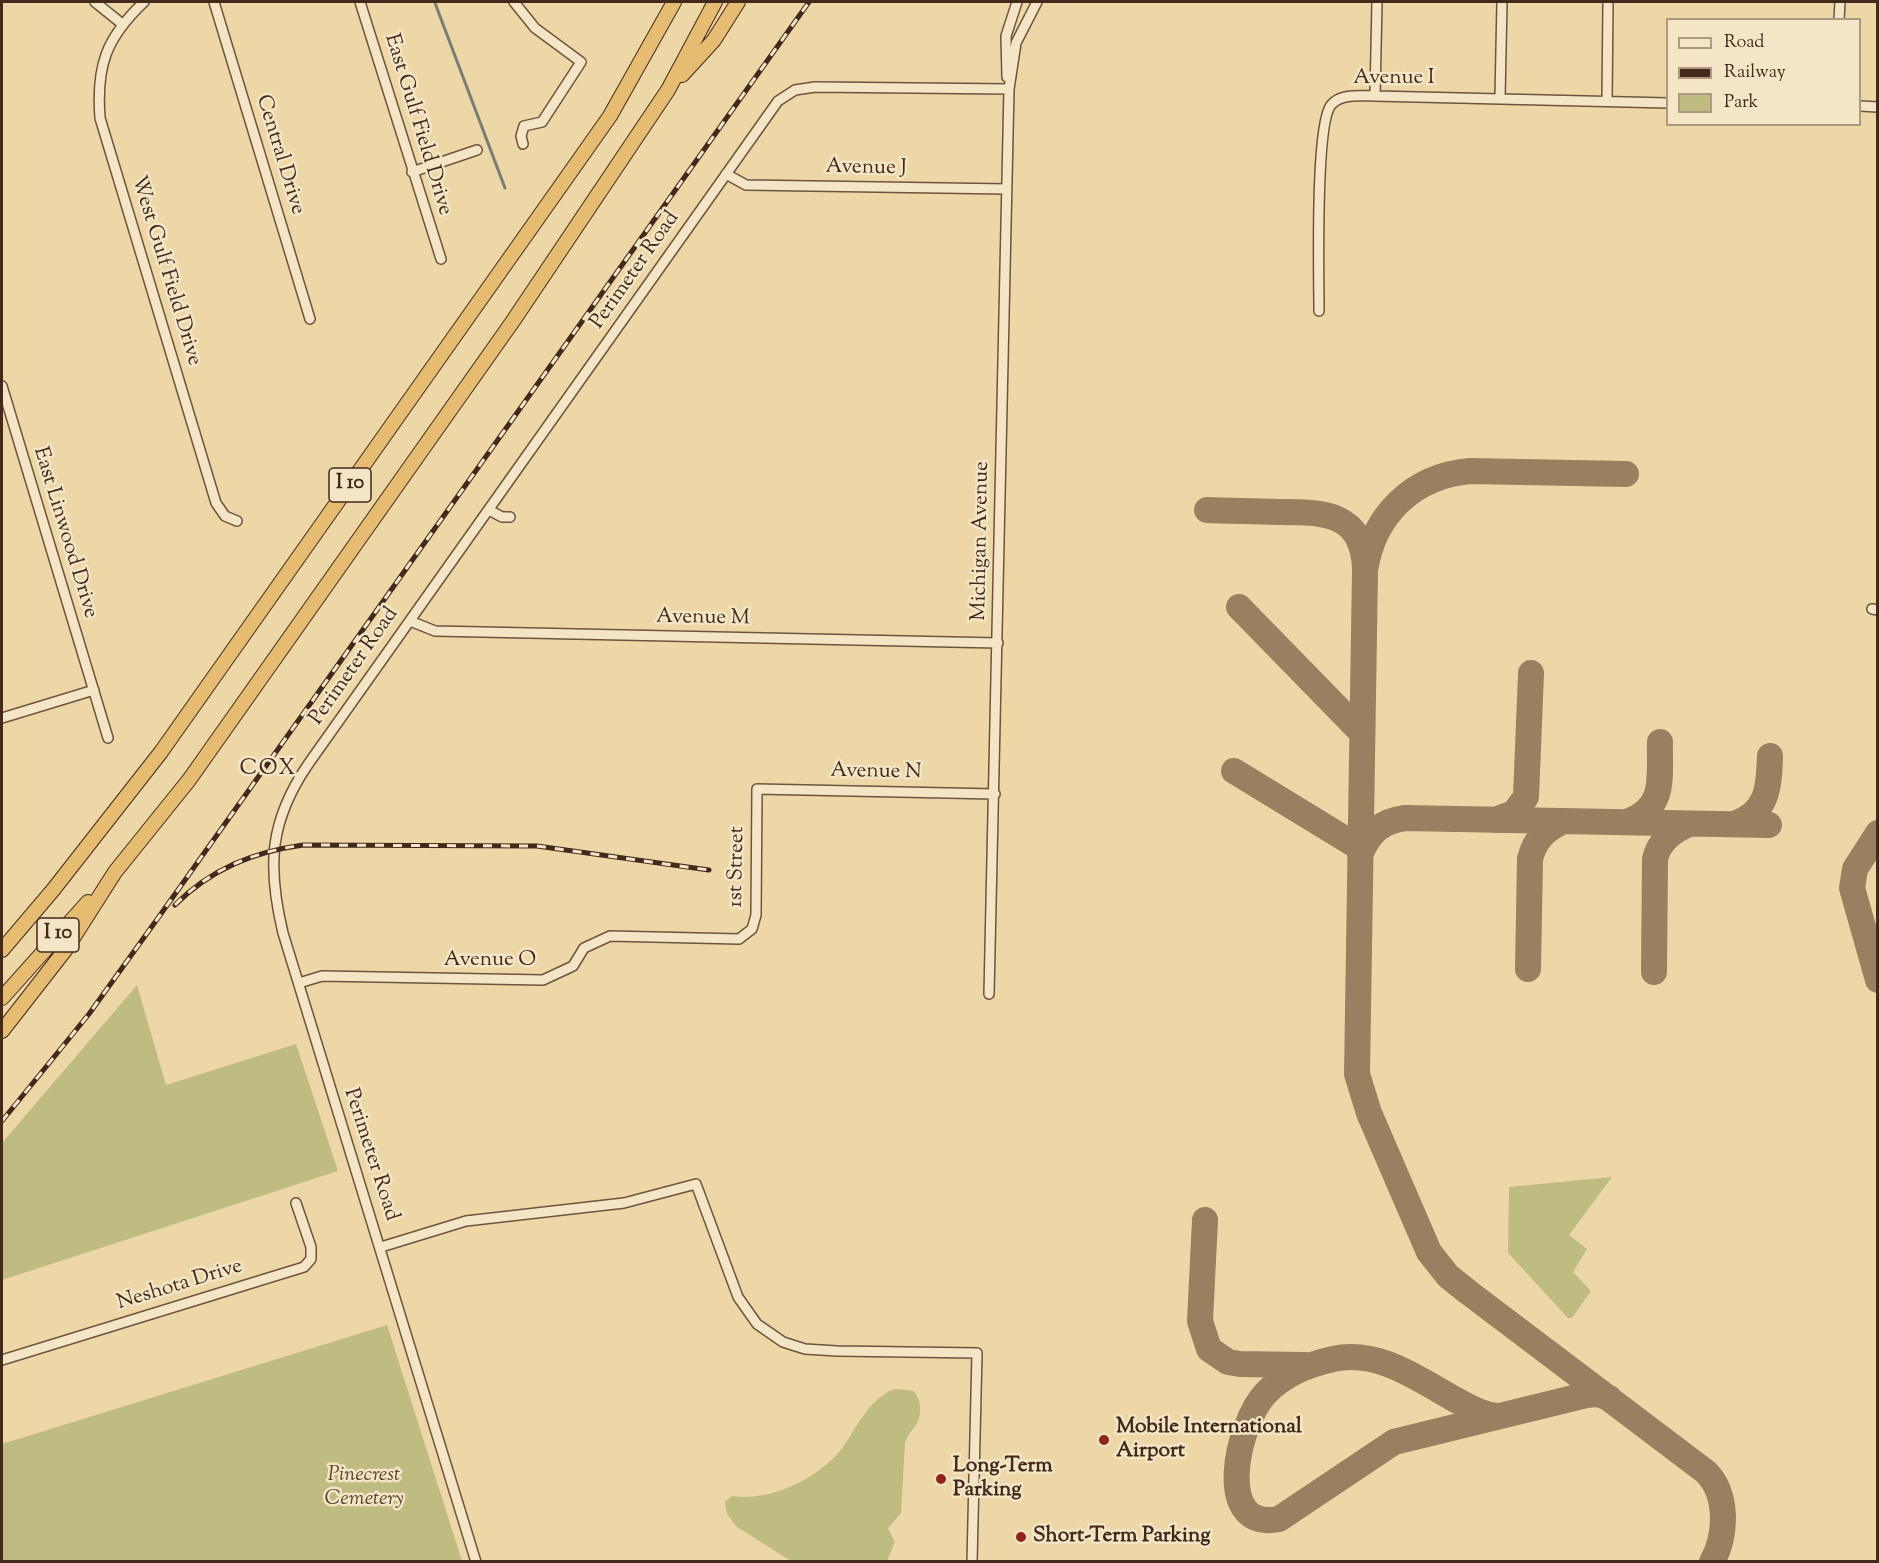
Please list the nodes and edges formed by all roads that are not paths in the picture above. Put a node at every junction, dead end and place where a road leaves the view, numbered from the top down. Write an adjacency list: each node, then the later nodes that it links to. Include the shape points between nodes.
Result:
1 (95, 2): 16 (street)
2 (144, 2): 16 (street)
3 (214, 2): 32 (street, Central Drive)
4 (360, 2): 27 (street, East Gulf Field Drive)
5 (514, 2): 25 (street, via 535,28 581,62 542,122 524,126)
6 (674, 2): 46 (highway, I 10, via 610,116 161,752)
7 (715, 2): 18 (highway, I 10)
8 (738, 2): 18 (highway, via 714,40)
9 (1017, 2): 17 (street, Michigan Avenue, via 1006,36)
10 (1037, 2): 17 (street, Michigan Avenue, via 1016,43)
11 (1377, 2): 19 (street)
12 (1502, 2): 20 (street)
13 (1608, 2): 21 (street)
14 (1840, 2): 15 (street)
15 (1839, 18)
16 (121, 23): 36 (street, West Gulf Field Drive, via 97,88 100,118 216,503 225,516)
17 (1009, 88): 28 (street, Perimeter Road, via 795,90 769,111); 29 (street, Michigan Avenue)
18 (668, 90): 44 (highway, I 10, via 513,321 195,771)
19 (1375, 96): 20 (street, Avenue I); 31 (street, Avenue I, via 1343,97 1327,112 1322,141)
20 (1500, 98): 21 (street, Avenue I)
21 (1607, 101): 22 (street, Avenue I)
22 (1666, 103)
23 (1861, 106): 24 (street)
24 (1878, 107)
25 (523, 144)
26 (477, 150): 27 (street)
27 (412, 172): 30 (street, East Gulf Field Drive)
28 (726, 174): 29 (street, Avenue J, via 746,185); 34 (street, Perimeter Road)
29 (1007, 189): 38 (street, Michigan Avenue)
30 (441, 259)
31 (1318, 311)
32 (310, 319)
33 (2, 386): 39 (street, East Linwood Drive)
34 (489, 510): 35 (street, via 502,518); 37 (street, Perimeter Road)
35 (510, 517)
36 (237, 520)
37 (410, 621): 38 (street, Avenue M, via 435,631 457,632); 47 (street, Perimeter Road, via 300,775 276,828 272,868 275,898)
38 (998, 643): 43 (street, Michigan Avenue)
39 (94, 690): 40 (street); 41 (street, East Linwood Drive)
40 (2, 718)
41 (108, 738)
42 (757, 789): 43 (street, Avenue N); 45 (street, 1st Street, via 756,915 752,929)
43 (995, 794): 48 (street, Michigan Avenue)
44 (115, 872): 49 (highway, I 10); 50 (highway, via 66,949)
45 (739, 939): 47 (street, Avenue O, via 610,936 584,948 573,966 543,980 322,976)
46 (2, 950)
47 (299, 983): 52 (street, Perimeter Road)
48 (989, 994)
49 (2, 998)
50 (2, 1031)
51 (296, 1203): 53 (street, Neshota Drive, via 311,1247 311,1259 304,1267)
52 (381, 1247): 54 (street, Perimeter Road); 55 (street, via 466,1221 606,1206 696,1184 738,1297 757,1324 783,1342 805,1349 837,1351 977,1353)
53 (2, 1360)
54 (476, 1562)
55 (972, 1562)

